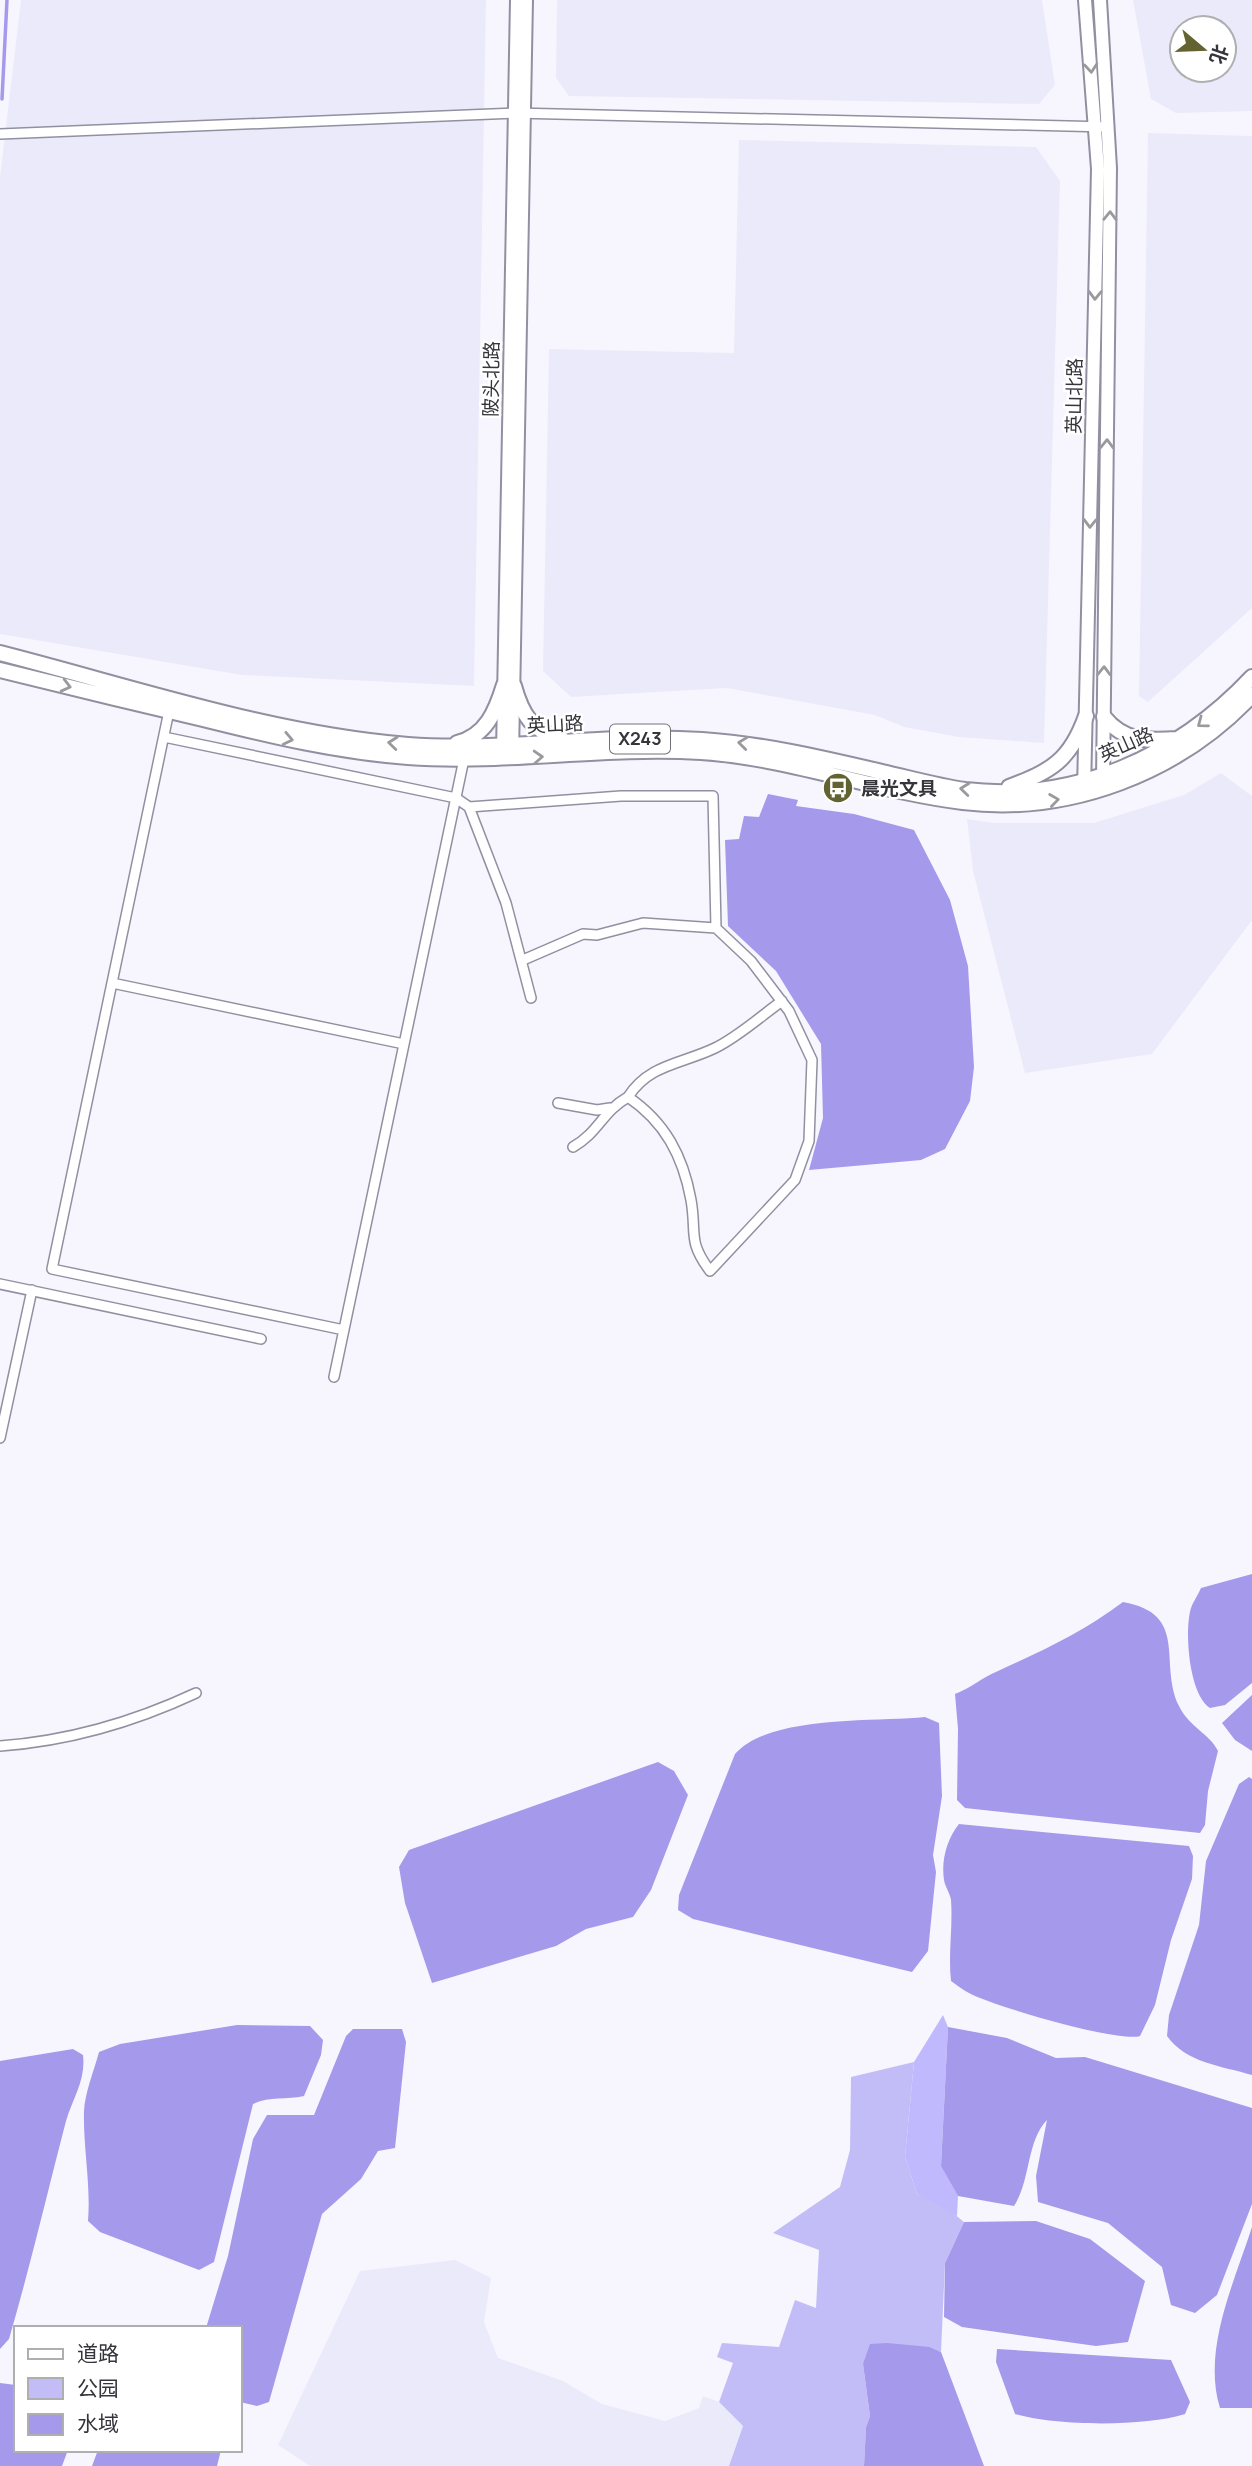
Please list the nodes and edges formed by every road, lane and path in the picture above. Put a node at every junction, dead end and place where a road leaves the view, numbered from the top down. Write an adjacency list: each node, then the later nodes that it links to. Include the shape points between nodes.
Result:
1 (517, 0): 5 (main road, 陂头北路)
2 (526, 0): 5 (main road, 陂头北路)
3 (1085, 0): 6 (main road, 英山北路, one-way to 6)
4 (1100, 0): 6 (main road, 英山北路)
5 (519, 113): 6 (street); 7 (street); 11 (main road, 陂头北路)
6 (1102, 127): 14 (main road, 英山北路, one-way to 14); 15 (main road, 英山北路, one-way to 6)
7 (0, 134)
8 (0, 653): 19 (main road, 英山路 / X243, one-way to 8, via 294,728)
9 (0, 670): 13 (main road, 英山路 / X243, one-way to 13)
10 (1252, 677): 17 (main road, 英山路 / X243, one-way to 17)
11 (509, 685): 18 (main road, via 532,726 551,736); 19 (main road, via 483,729 462,742); 20 (main road, 陂头北路)
12 (1252, 695): 22 (main road, 英山路 / X243, via 1216,729 1159,766)
13 (169, 711): 16 (street); 21 (main road, 英山路 / X243, one-way to 21, via 344,750)
14 (1086, 716): 23 (main road, 英山北路); 24 (main road, via 1063,759 1040,775)
15 (1104, 717): 17 (main road, via 1136,740); 22 (main road, 英山北路)
16 (164, 737): 25 (street); 29 (street)
17 (1182, 738): 22 (main road, 英山路 / X243)
18 (581, 742): 20 (main road, 英山路 / X243); 24 (main road, 英山路 / X243, one-way to 18, via 934,785 787,750 731,742 667,738)
19 (440, 746): 20 (main road, 英山路 / X243)
20 (508, 752): 21 (main road, 英山路 / X243); 23 (main road, 英山路 / X243, one-way to 23, via 699,752 785,762 965,802 1031,803)
21 (464, 759): 25 (street)
22 (1103, 782): 23 (main road, 英山路 / X243)
23 (1084, 787): 24 (main road, 英山路 / X243)
24 (998, 792)
25 (456, 798): 26 (street); 32 (street)
26 (468, 807): 27 (street, via 621,796 713,796); 28 (street, via 502,891)
27 (716, 928): 28 (street, via 643,923 597,935 583,934); 31 (street, via 751,961)
28 (523, 960): 30 (street)
29 (112, 983): 32 (street); 39 (street, via 51,1269)
30 (531, 998)
31 (782, 1002): 33 (street, via 716,1048 639,1080); 33 (street, via 811,1060 809,1141 795,1180 710,1271 695,1251 691,1200 682,1167 661,1124)
32 (404, 1044): 39 (street)
33 (628, 1097): 35 (street)
34 (558, 1103): 35 (street)
35 (610, 1108): 36 (street, via 592,1136)
36 (573, 1147)
37 (0, 1284): 38 (street)
38 (32, 1290): 40 (street); 42 (street)
39 (344, 1330): 41 (street)
40 (261, 1339)
41 (334, 1377)
42 (0, 1438)
43 (196, 1693): 44 (street, via 95,1731)
44 (0, 1745)

